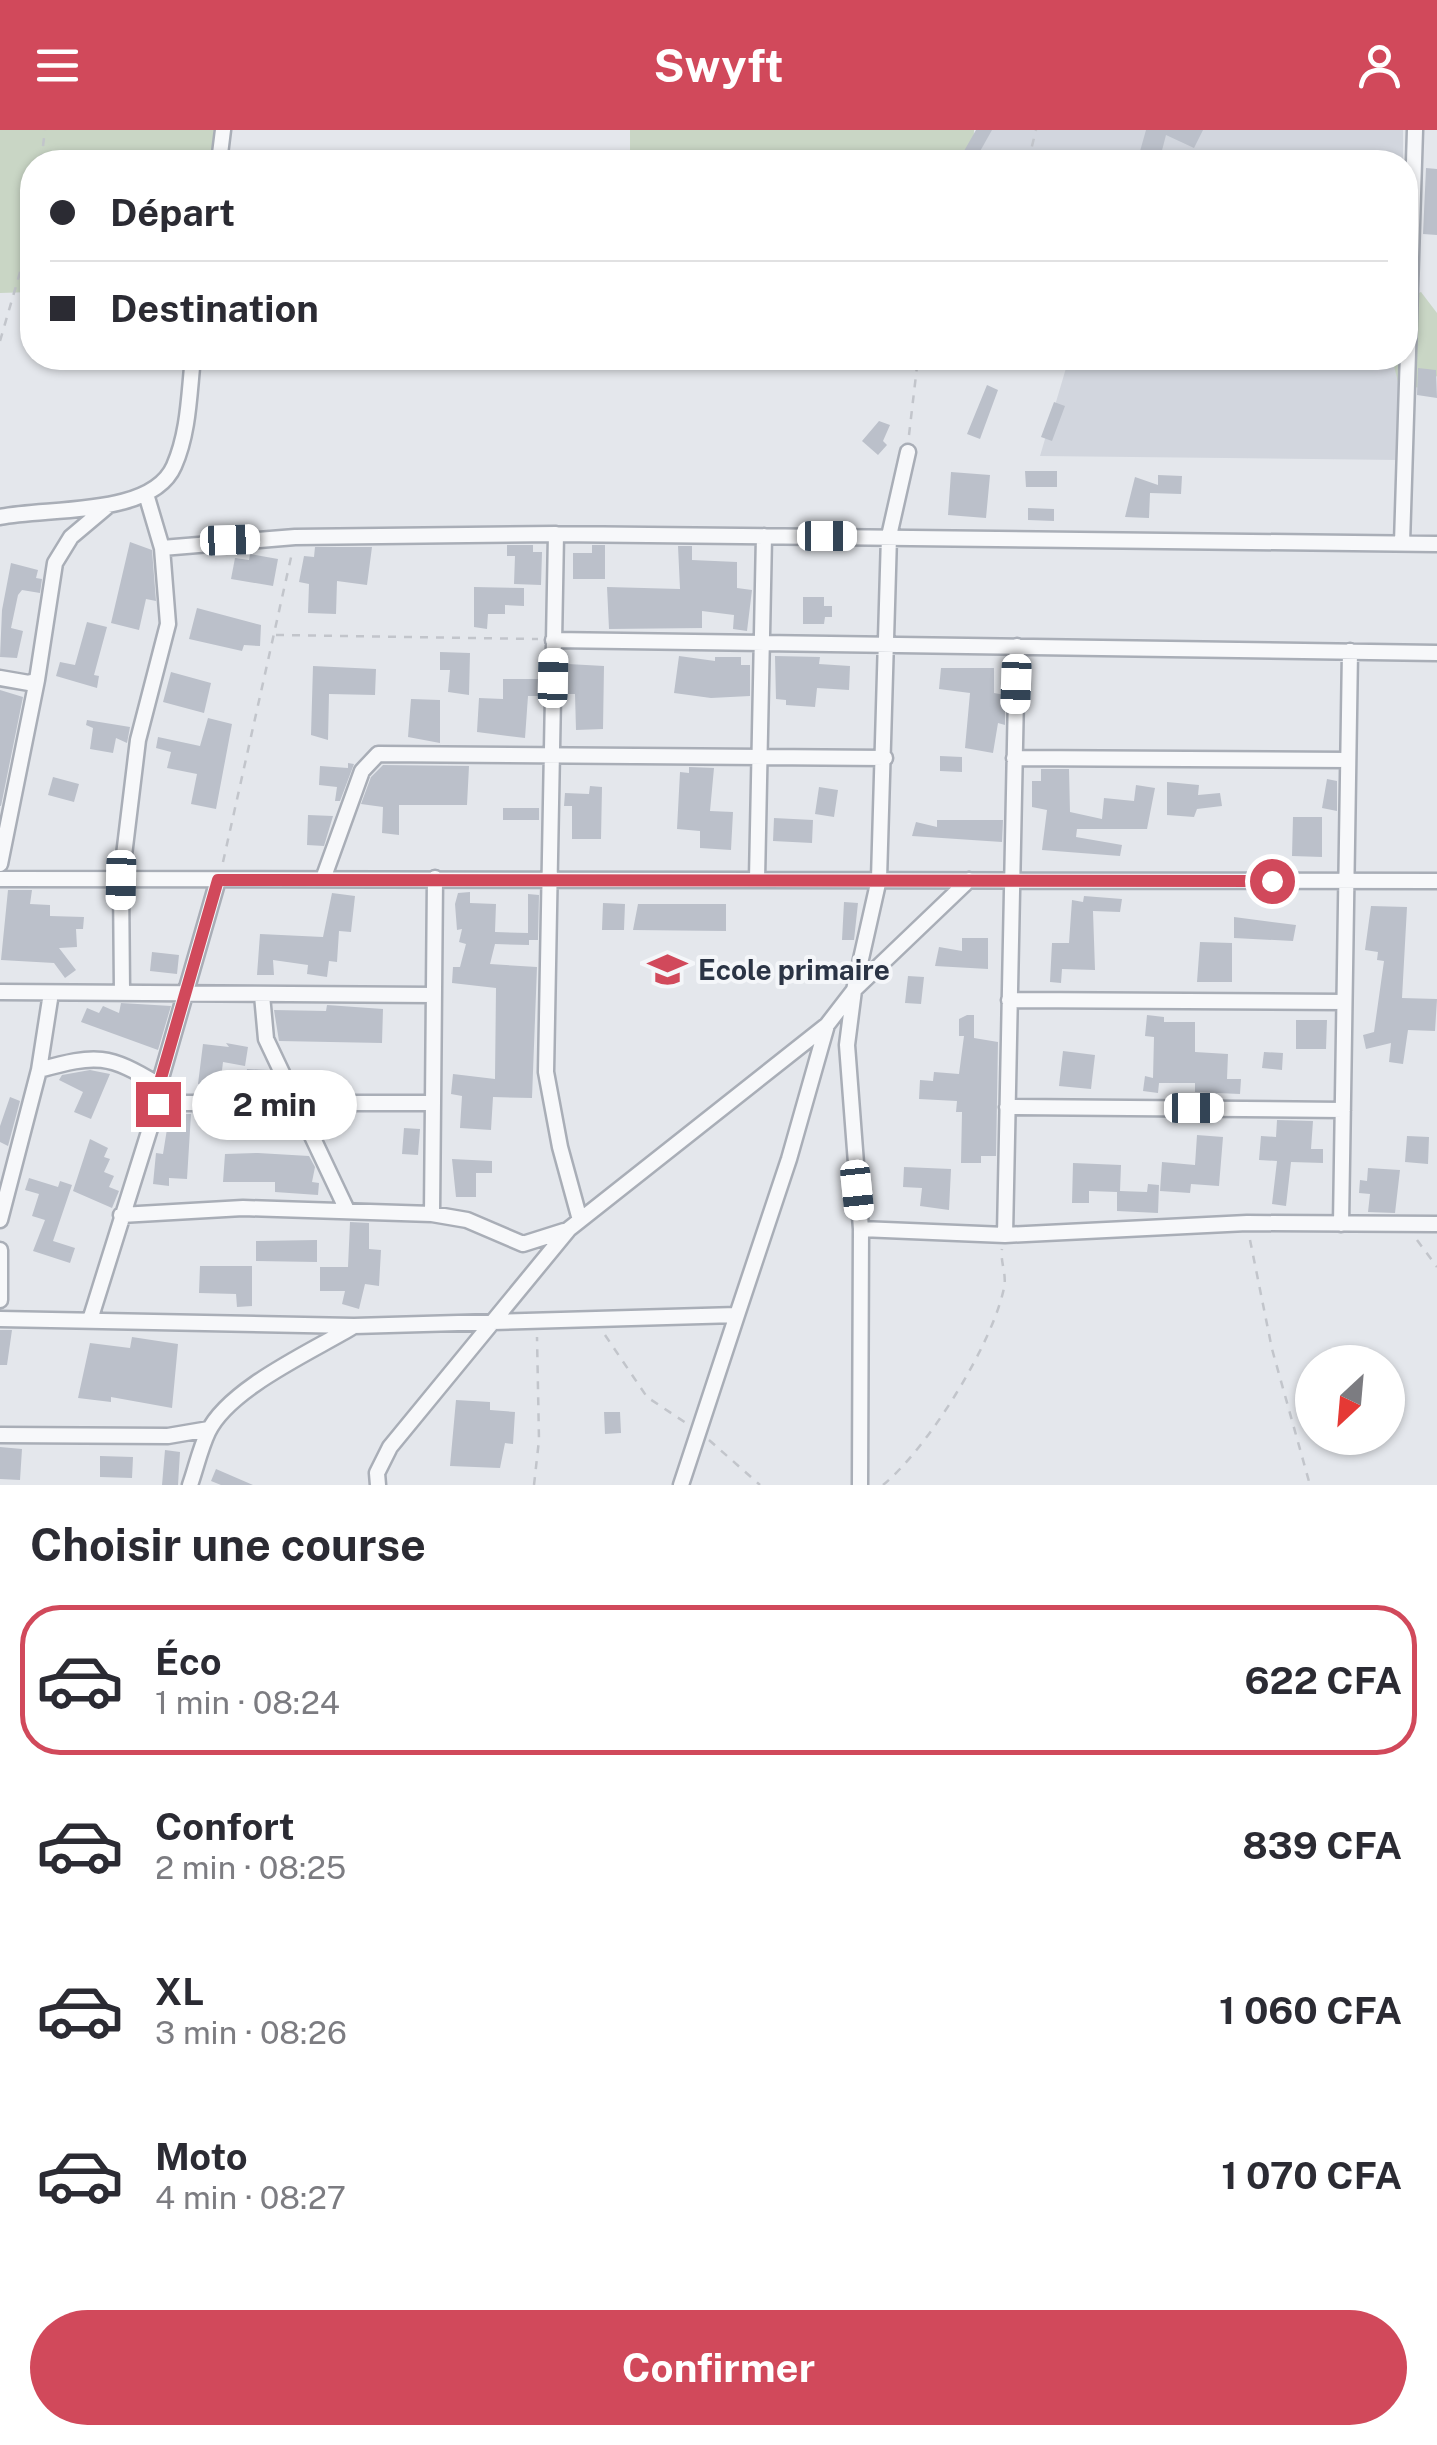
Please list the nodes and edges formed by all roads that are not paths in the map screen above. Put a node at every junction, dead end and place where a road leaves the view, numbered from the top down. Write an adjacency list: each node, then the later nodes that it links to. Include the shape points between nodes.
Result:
1 (191, 370): 4 (street, via 179,453 172,471)
2 (1407, 370): 10 (street)
3 (908, 452): 9 (street)
4 (146, 494): 5 (street); 12 (street)
5 (110, 504): 6 (street); 20 (street, via 72,537 55,564)
6 (0, 517)
7 (556, 534): 8 (street); 12 (street, via 296,537); 13 (street)
8 (764, 536): 9 (street); 14 (street)
9 (890, 536): 10 (street); 15 (street)
10 (1402, 544): 11 (street)
11 (1437, 544)
12 (162, 548): 32 (street, via 168,624 142,715)
13 (554, 640): 14 (street); 21 (street)
14 (761, 643): 15 (street); 22 (street)
15 (887, 644): 16 (street); 23 (street)
16 (1017, 646): 17 (street); 24 (street)
17 (1350, 652): 18 (street); 25 (street)
18 (1437, 652)
19 (0, 678): 20 (street)
20 (37, 680): 26 (street)
21 (552, 756): 22 (street); 28 (street); 30 (street, via 378,754 362,771)
22 (758, 758): 23 (street); 31 (street)
23 (884, 758): 34 (street)
24 (1014, 758): 25 (street); 36 (street)
25 (1348, 760): 37 (street)
26 (0, 864)
27 (435, 878): 28 (street); 30 (street); 44 (street)
28 (550, 878): 31 (street); 60 (street, via 546,1072)
29 (0, 879): 32 (street)
30 (322, 879): 33 (street)
31 (757, 879): 34 (street)
32 (121, 880): 33 (street); 40 (street)
33 (218, 880): 45 (street)
34 (879, 880): 35 (street); 39 (street)
35 (969, 880): 36 (street); 39 (street)
36 (1012, 880): 37 (street); 46 (street)
37 (1346, 881): 38 (street); 47 (street)
38 (1437, 881)
39 (854, 990): 48 (street); 63 (street, via 848,1075)
40 (122, 991): 42 (street); 45 (street)
41 (0, 992): 42 (street)
42 (51, 993): 49 (street)
43 (262, 995): 44 (street); 45 (street); 52 (street, via 266,1038)
44 (434, 995): 51 (street)
45 (185, 996): 50 (street)
46 (1010, 1000): 47 (street); 54 (street)
47 (1344, 1002): 55 (street)
48 (827, 1025): 60 (street); 67 (street)
49 (40, 1070): 50 (street, via 90,1056 114,1059); 59 (street)
50 (159, 1085): 53 (street)
51 (433, 1102): 52 (street); 57 (street)
52 (300, 1103): 53 (street); 56 (street)
53 (158, 1104): 58 (street)
54 (1007, 1106): 55 (street); 64 (street)
55 (1342, 1110): 61 (street)
56 (346, 1208): 57 (street); 58 (street)
57 (432, 1214): 60 (street, via 467,1220 522,1244)
58 (122, 1215): 69 (street)
59 (0, 1220)
60 (575, 1224): 70 (street)
61 (1341, 1224): 62 (street); 64 (street)
62 (1437, 1224)
63 (861, 1229): 64 (street); 77 (street)
64 (1005, 1235)
65 (0, 1250): 66 (street)
66 (0, 1300)
67 (736, 1315): 70 (street); 76 (street)
68 (0, 1320): 69 (street)
69 (90, 1320): 71 (street)
70 (496, 1320): 71 (street); 75 (street, via 390,1447)
71 (354, 1326): 72 (street, via 252,1387)
72 (209, 1429): 73 (street, via 168,1436); 74 (street)
73 (0, 1435)
74 (190, 1485)
75 (378, 1485)
76 (681, 1485)
77 (860, 1485)

